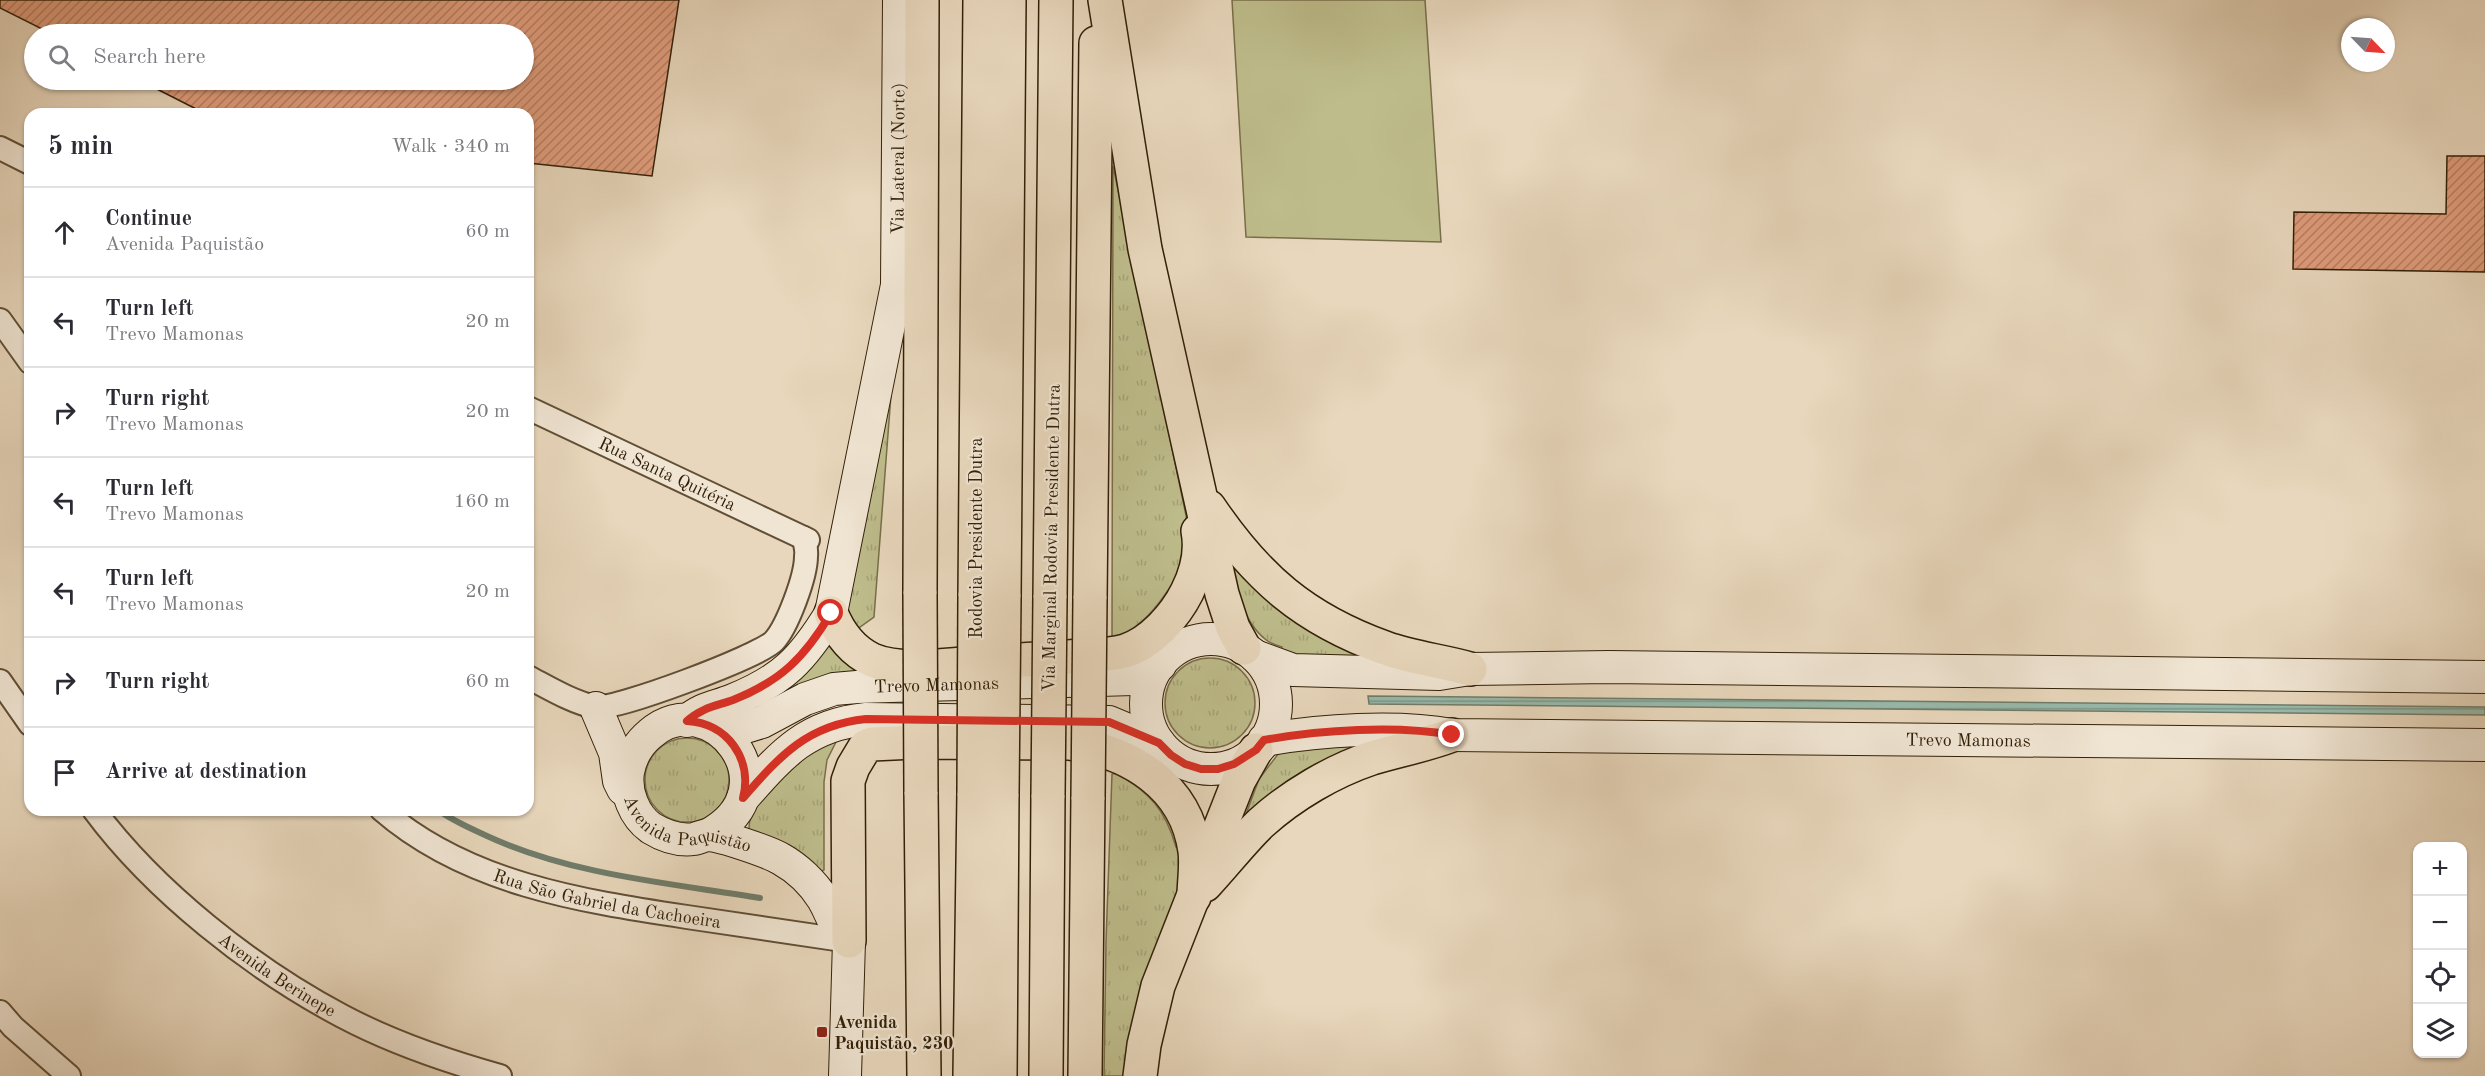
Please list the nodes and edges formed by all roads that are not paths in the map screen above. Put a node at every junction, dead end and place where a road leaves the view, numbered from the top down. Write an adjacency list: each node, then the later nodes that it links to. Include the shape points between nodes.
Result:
1 (899, 0): 10 (main road, Via Lateral (Norte), via 897,285)
2 (922, 0): 43 (highway, bridge, via 920,594)
3 (980, 0): 15 (highway, Rodovia Presidente Dutra)
4 (1009, 0): 15 (highway, Rodovia Presidente Dutra)
5 (1056, 0): 46 (highway, Via Marginal Rodovia Presidente Dutra, bridge)
6 (1096, 0): 47 (highway, bridge)
7 (1105, 0): 14 (highway, via 1144,249)
8 (0, 148): 9 (street)
9 (24, 160)
10 (890, 316): 16 (main road, Avenida Paquistão)
11 (0, 320): 12 (street)
12 (24, 354)
13 (534, 411): 23 (street, Rua Santa Quitéria, via 806,539 807,557 800,584 772,644 641,698)
14 (1198, 491): 16 (highway, via 1196,516 1200,539 1192,581 1173,614 1144,642 1126,651 905,666 869,659 840,635); 17 (highway, via 1224,603 1233,628); 19 (highway, via 1235,545 1284,595 1313,616 1387,649)
15 (990, 596): 31 (highway, Rodovia Presidente Dutra, bridge)
16 (831, 613): 25 (main road, Avenida Paquistão, via 803,655 786,671 752,691 697,711)
17 (1249, 652): 18 (main road, Trevo Mamonas, via 1231,643 1204,639 1178,648); 19 (main road, Trevo Mamonas, via 1293,670 1438,674); 29 (main road, via 1264,667 1274,691 1274,716)
18 (1160, 665): 26 (main road, Trevo Mamonas, via 1133,680 834,689 762,722); 28 (main road, Trevo Mamonas, via 1151,679 1147,704 1151,729)
19 (1470, 669): 20 (main road, via 1609,667)
20 (2485, 678)
21 (534, 679): 23 (street)
22 (0, 681): 24 (street)
23 (596, 708): 33 (main road, via 615,753 619,781)
24 (24, 715)
25 (687, 721): 26 (main road, Trevo Mamonas); 33 (main road, Avenida Paquistão, via 654,730 636,750 627,776)
26 (719, 730): 32 (main road, via 739,751 744,765)
27 (1452, 735): 29 (main road, Trevo Mamonas, via 1424,730 1292,735); 30 (main road, Trevo Mamonas); 37 (highway, via 1372,758 1301,793 1259,825)
28 (1159, 743): 29 (main road, Trevo Mamonas, via 1185,764 1201,769 1234,764); 32 (main road, Trevo Mamonas, via 1109,722 848,721 824,729 781,755)
29 (1260, 745): 37 (highway, via 1239,780)
30 (2485, 745)
31 (988, 794): 44 (highway, Rodovia Presidente Dutra); 45 (highway, Rodovia Presidente Dutra)
32 (743, 798): 36 (main road, Trevo Mamonas, via 732,818)
33 (630, 799): 36 (main road, Avenida Paquistão, via 641,819 660,833 682,839)
34 (98, 816): 41 (street, Avenida Berinepe, via 171,893 226,941 289,985 343,1017 410,1047)
35 (388, 816): 38 (street, Rua São Gabriel da Cachoeira, via 468,865 531,888 611,905)
36 (708, 835): 38 (main road, Avenida Paquistão, via 780,858 797,870 822,898 836,928)
37 (1194, 897): 38 (highway, via 1195,852 1189,824 1158,779 1125,758 1069,743 872,744 865,747 848,781); 48 (highway, via 1158,986)
38 (849, 941): 42 (main road)
39 (0, 1012): 40 (street)
40 (69, 1076)
41 (500, 1076)
42 (845, 1076)
43 (924, 1076)
44 (970, 1076)
45 (1000, 1076)
46 (1046, 1076)
47 (1085, 1076)
48 (1140, 1076)

